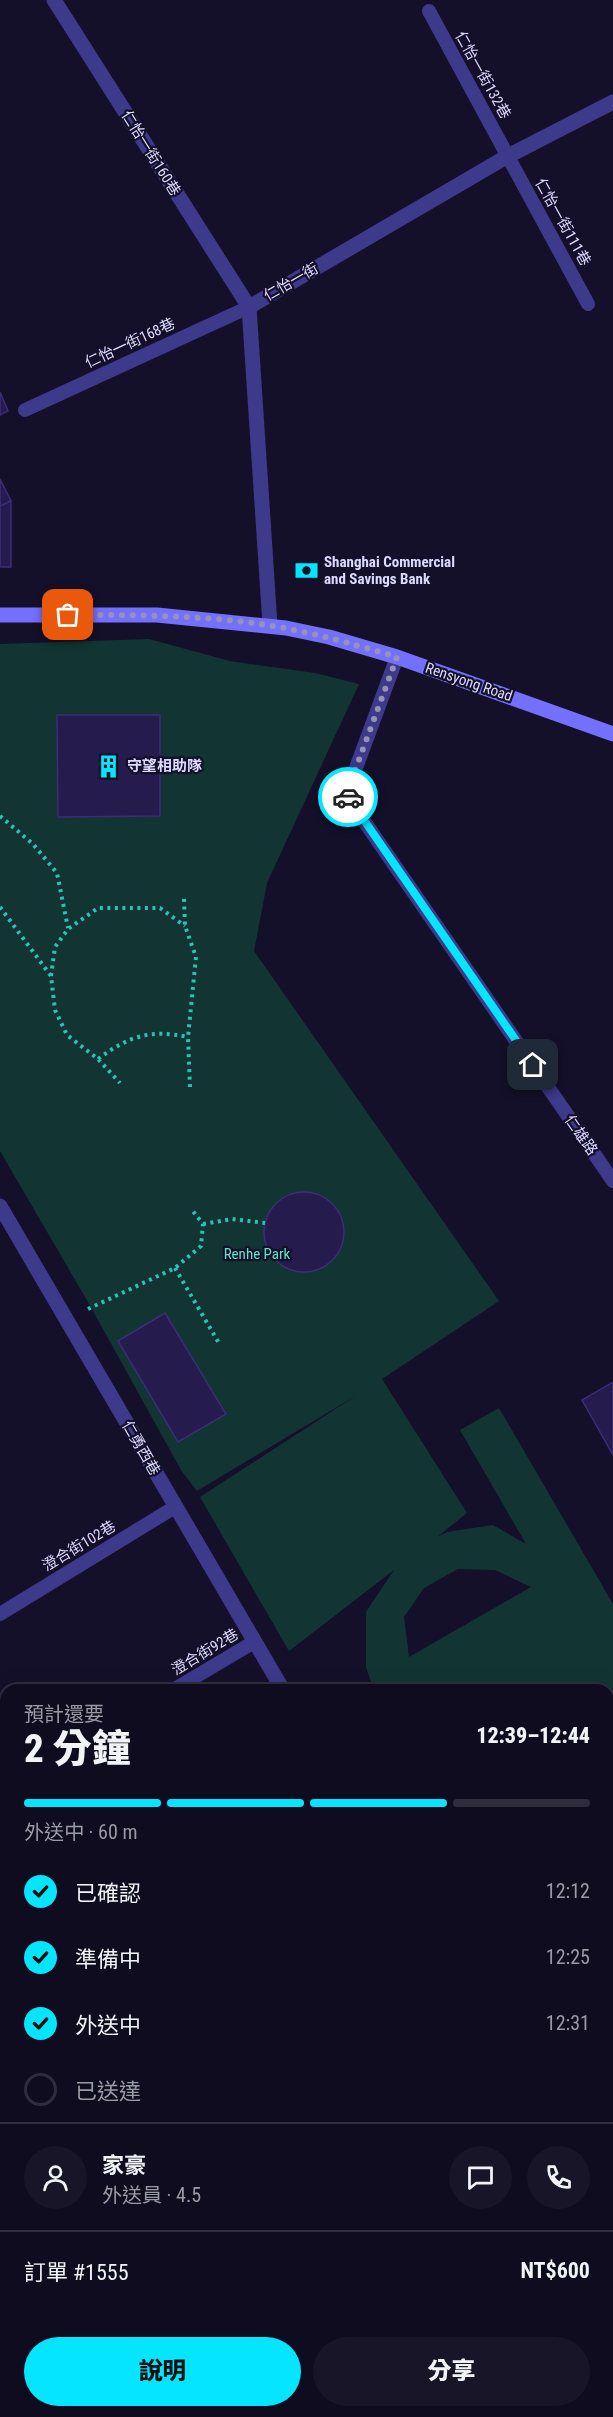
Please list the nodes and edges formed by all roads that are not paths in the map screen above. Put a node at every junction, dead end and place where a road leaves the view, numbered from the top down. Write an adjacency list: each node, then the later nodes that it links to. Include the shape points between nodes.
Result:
1 (54, 0): 6 (street, 仁怡一街160巷)
2 (429, 11): 4 (lane, 仁怡一街132巷)
3 (613, 102): 4 (street, 仁怡一街)
4 (508, 156): 5 (lane, 仁怡一街111巷); 6 (street, 仁怡一街)
5 (588, 304)
6 (249, 306): 7 (lane, 仁怡一街168巷); 9 (street, 仁怡一街)
7 (25, 410)
8 (0, 615): 9 (street, Rensyong Road, via 157,615)
9 (270, 626): 10 (street, Rensyong Road, via 328,637)
10 (397, 657): 11 (street, Rensyong Road); 12 (lane, 仁雄路, via 346,795)
11 (612, 732)
12 (613, 1181)
13 (0, 1206): 14 (street, 仁勇西巷)
14 (175, 1507): 15 (lane, 澄合街102巷); 16 (street, 仁勇西巷)
15 (0, 1614)
16 (254, 1642): 17 (lane, 澄合街92巷); 18 (street, 仁勇西巷)
17 (183, 1684)
18 (279, 1684)

